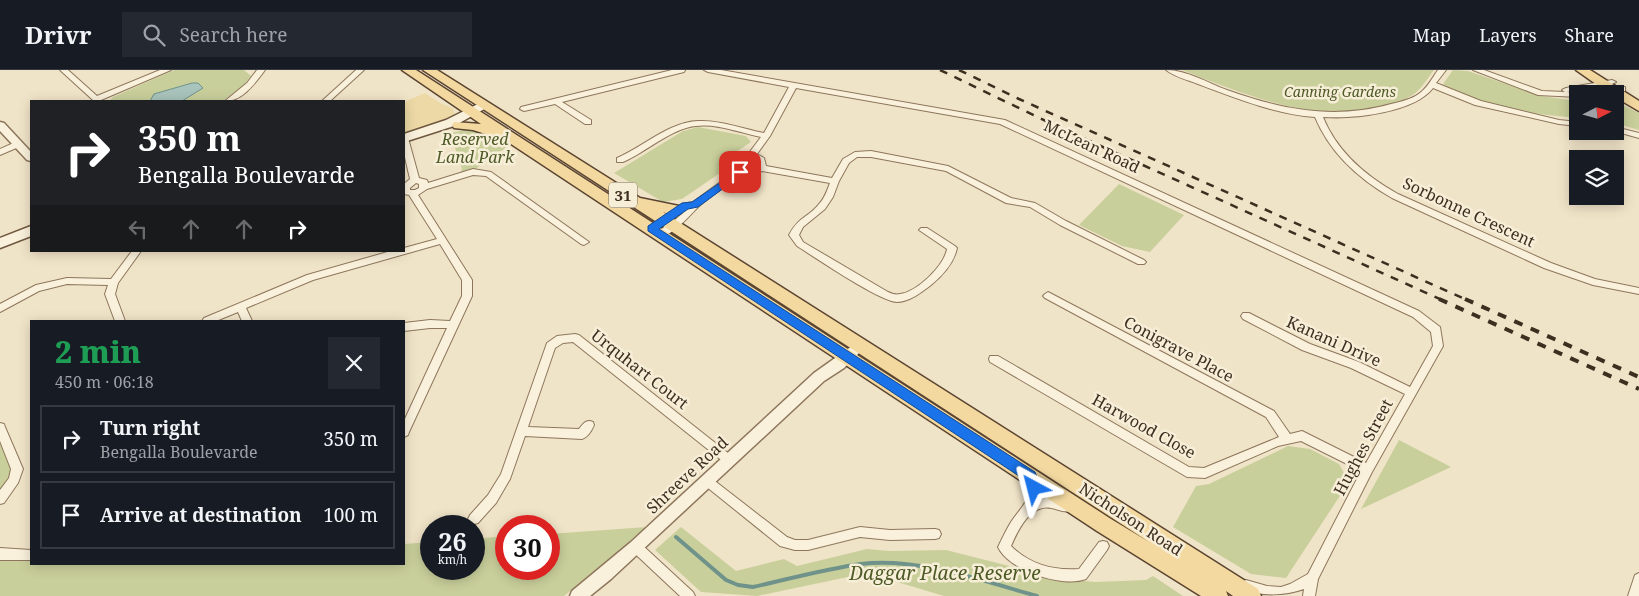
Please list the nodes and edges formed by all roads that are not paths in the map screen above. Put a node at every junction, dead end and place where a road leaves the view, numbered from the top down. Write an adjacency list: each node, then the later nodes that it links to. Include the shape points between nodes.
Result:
1 (64, 70): 25 (street)
2 (167, 70): 25 (street)
3 (360, 70): 27 (street)
4 (408, 70): 31 (main road, Nicholson Road / 31)
5 (429, 70): 31 (main road, Nicholson Road / 31)
6 (681, 70): 28 (street)
7 (708, 70): 13 (street, McLean Road)
8 (1170, 70): 32 (street, via 1251,101)
9 (1442, 70): 15 (street)
10 (1477, 70): 19 (street)
11 (1582, 70): 17 (main road)
12 (1594, 70): 18 (main road)
13 (726, 71): 16 (street, McLean Road)
14 (257, 72): 26 (street, via 250,85)
15 (1431, 84): 32 (street, via 1420,96 1385,110 1350,115); 34 (street, via 1478,103)
16 (794, 85): 39 (street); 80 (street, McLean Road, via 1012,126 1416,314)
17 (1604, 85)
18 (1606, 85)
19 (1520, 86): 20 (street); 22 (street, via 1541,93)
20 (1569, 90)
21 (1624, 93): 24 (main road)
22 (1569, 95)
23 (1624, 98): 29 (main road)
24 (1639, 98)
25 (97, 100)
26 (230, 100)
27 (327, 100)
28 (556, 101): 30 (street); 33 (street)
29 (1639, 107)
30 (524, 109)
31 (482, 110): 36 (main road); 37 (main road); 45 (main road, Nicholson Road / 31); 54 (main road, Nicholson Road / 31)
32 (1318, 114): 70 (street, Sorbonne Crescent, via 1329,138 1349,163 1376,185 1524,255 1579,276)
33 (588, 122)
34 (1569, 123)
35 (0, 125): 42 (street)
36 (459, 125): 37 (main road); 45 (main road, via 483,128)
37 (435, 129): 41 (main road)
38 (1624, 132): 40 (street)
39 (766, 136): 46 (street); 48 (street, via 698,122 680,127)
40 (1639, 136)
41 (405, 138)
42 (18, 144): 44 (street); 47 (street)
43 (405, 144): 53 (street)
44 (0, 152)
45 (539, 155): 57 (main road, Nicholson Road / 31)
46 (752, 155): 50 (street, via 761,160); 51 (street, via 734,162 734,168)
47 (30, 157)
48 (620, 160)
49 (405, 168): 53 (street)
50 (760, 168): 51 (street, via 753,172); 52 (street)
51 (740, 172): 55 (street)
52 (835, 180): 59 (street, via 829,198 799,225 794,235 800,244 885,295 899,299 916,292 948,263 952,248); 68 (street, via 846,161 856,154 948,169 1009,201 1032,205)
53 (412, 187): 62 (street); 63 (street, via 473,172 488,174)
54 (630, 200): 56 (main road); 57 (main road, Nicholson Road / 31)
55 (695, 205): 56 (street); 57 (street, via 691,211)
56 (679, 210): 57 (street)
57 (662, 227): 81 (main road, Nicholson Road / 31)
58 (30, 228): 61 (main road)
59 (924, 230)
60 (30, 231): 64 (main road)
61 (0, 237)
62 (441, 241): 65 (street); 78 (street, via 467,280 467,296)
63 (584, 242)
64 (0, 243)
65 (405, 250)
66 (136, 252): 69 (street)
67 (399, 252): 72 (street, via 310,277)
68 (1141, 262)
69 (114, 282): 73 (street, via 67,281 44,286); 75 (street, via 110,294)
70 (1639, 291)
71 (1048, 296): 88 (street, Conigrave Place, via 1270,414)
72 (240, 306): 76 (street); 77 (street)
73 (0, 308)
74 (1246, 316): 83 (street, Kanani Drive, via 1306,347 1355,365)
75 (120, 320)
76 (209, 320)
77 (247, 320)
78 (453, 325): 79 (street); 86 (street)
79 (405, 327)
80 (1436, 330): 83 (street, Hughes Street, via 1438,346)
81 (849, 348): 89 (street, Shreeve Road, via 839,364 819,377); 91 (main road, Nicholson Road / 31); 93 (main road, Nicholson Road / 31)
82 (994, 359): 88 (street, Harwood Close, via 1187,472 1205,473)
83 (1411, 392): 90 (street, Hughes Street)
84 (589, 425): 87 (street, via 582,434)
85 (0, 426): 94 (street, via 17,469 14,480)
86 (405, 430)
87 (523, 431): 89 (street, Urquhart Court, via 551,346 561,340 575,338); 96 (street, Urquhart Court, via 506,476 492,500)
88 (1286, 438): 90 (street, Harwood Close, via 1302,436)
89 (729, 460): 92 (street, Shreeve Road)
90 (1368, 470): 104 (street, Hughes Street)
91 (1030, 476): 95 (street, via 1035,492); 97 (main road, Nicholson Road / 31)
92 (707, 481): 98 (street, via 784,542 795,545 808,545 860,532); 100 (street, Shreeve Road)
93 (1091, 494): 101 (main road, via 1083,495 1084,502 1114,522); 106 (main road, Nicholson Road / 31)
94 (0, 499)
95 (1031, 507): 97 (street, via 1056,502 1088,522); 99 (street, via 1004,547 1028,566 1082,575)
96 (478, 515)
97 (1104, 525): 101 (main road, Nicholson Road / 31)
98 (935, 534)
99 (1103, 546)
100 (636, 547): 107 (street, Shreeve Road); 108 (street)
101 (1141, 548): 106 (main road, Nicholson Road / 31)
102 (0, 554): 103 (street)
103 (30, 554)
104 (1312, 578): 106 (street, Hughes Street, via 1291,592 1278,594 1248,587); 110 (street, Hughes Street)
105 (1639, 579): 111 (street)
106 (1221, 587): 109 (main road, Nicholson Road / 31)
107 (578, 596)
108 (689, 596)
109 (1251, 596)
110 (1309, 596)
111 (1634, 596)

